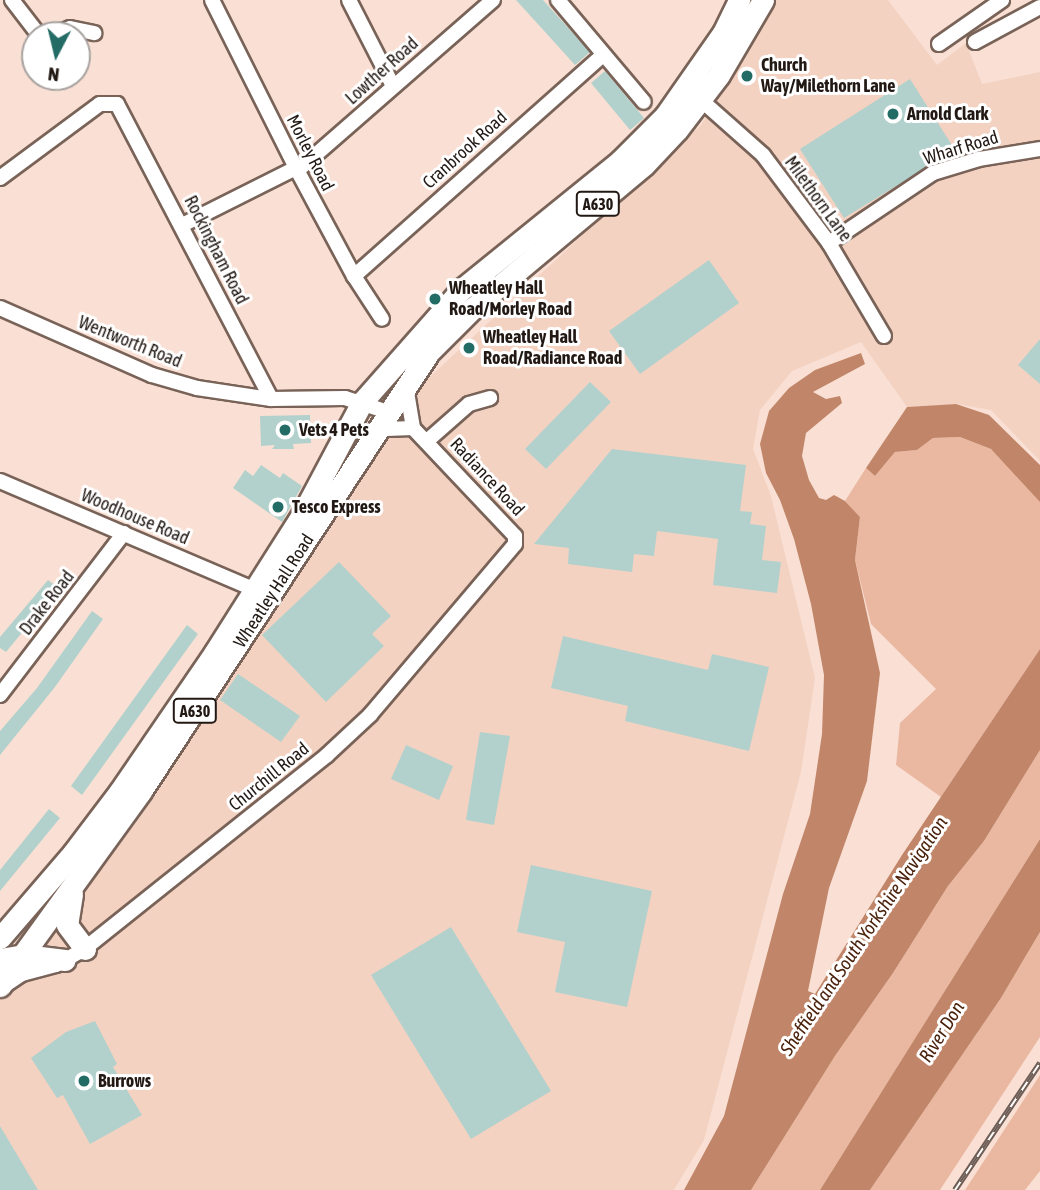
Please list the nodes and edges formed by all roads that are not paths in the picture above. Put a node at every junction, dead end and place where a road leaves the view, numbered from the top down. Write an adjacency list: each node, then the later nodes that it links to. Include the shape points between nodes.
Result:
1 (12, 0): 10 (street)
2 (212, 0): 20 (street, Morley Road)
3 (349, 0): 16 (street)
4 (493, 0): 16 (street, Lowther Road)
5 (558, 0): 15 (street)
6 (739, 0): 31 (highway, Wheatley Hall Road / A630, via 723,33 665,116 620,161 462,289)
7 (763, 0): 17 (highway, Wheatley Hall Road / A630)
8 (1002, 0): 14 (street)
9 (1040, 7): 13 (street)
10 (28, 21)
11 (91, 32): 12 (street)
12 (94, 33)
13 (975, 42)
14 (939, 44)
15 (603, 55): 18 (street); 24 (street, Cranbrook Road)
16 (393, 86): 20 (street, Lowther Road)
17 (701, 100): 23 (street, Milethorn Lane, via 761,153); 28 (highway, Wheatley Hall Road / A630, via 644,165 464,316 429,352)
18 (644, 102)
19 (1040, 149): 23 (street, Wharf Road, via 979,159 933,173)
20 (296, 169): 22 (street, Lowther Road); 24 (street, Morley Road)
21 (0, 178): 22 (street, Rockingham Road, via 110,101 127,118)
22 (182, 225): 29 (street, Rockingham Road)
23 (829, 243): 27 (street, Milethorn Lane)
24 (354, 276): 26 (street, Morley Road)
25 (0, 308): 29 (street, Wentworth Road, via 152,375 197,388)
26 (382, 319)
27 (884, 336)
28 (407, 386): 31 (highway, Wheatley Hall Road / A630); 32 (street)
29 (271, 398): 31 (street, Wentworth Road, via 345,398)
30 (490, 398): 33 (street, Radiance Road, via 469,404)
31 (377, 412): 32 (street); 37 (highway, Wheatley Hall Road / A630, via 302,515); 39 (highway, Wheatley Hall Road / A630, via 141,792)
32 (413, 428): 33 (street, Radiance Road)
33 (427, 441): 36 (street, Radiance Road)
34 (0, 481): 35 (street, Woodhouse Road)
35 (124, 533): 37 (street, Woodhouse Road); 38 (street, Drake Road)
36 (517, 540): 41 (street, Churchill Road, via 370,715 288,788)
37 (255, 590): 40 (highway, Wheatley Hall Road / A630, via 120,791)
38 (0, 695)
39 (80, 876): 41 (highway, via 67,915 68,925); 42 (highway, Wheatley Hall Road / A630)
40 (0, 938)
41 (85, 949): 44 (street, Churchill Road)
42 (24, 955): 43 (highway); 44 (highway); 45 (highway, Wheatley Hall Road / A630)
43 (0, 959)
44 (65, 960): 45 (street, Churchill Road, via 22,974)
45 (0, 987)

